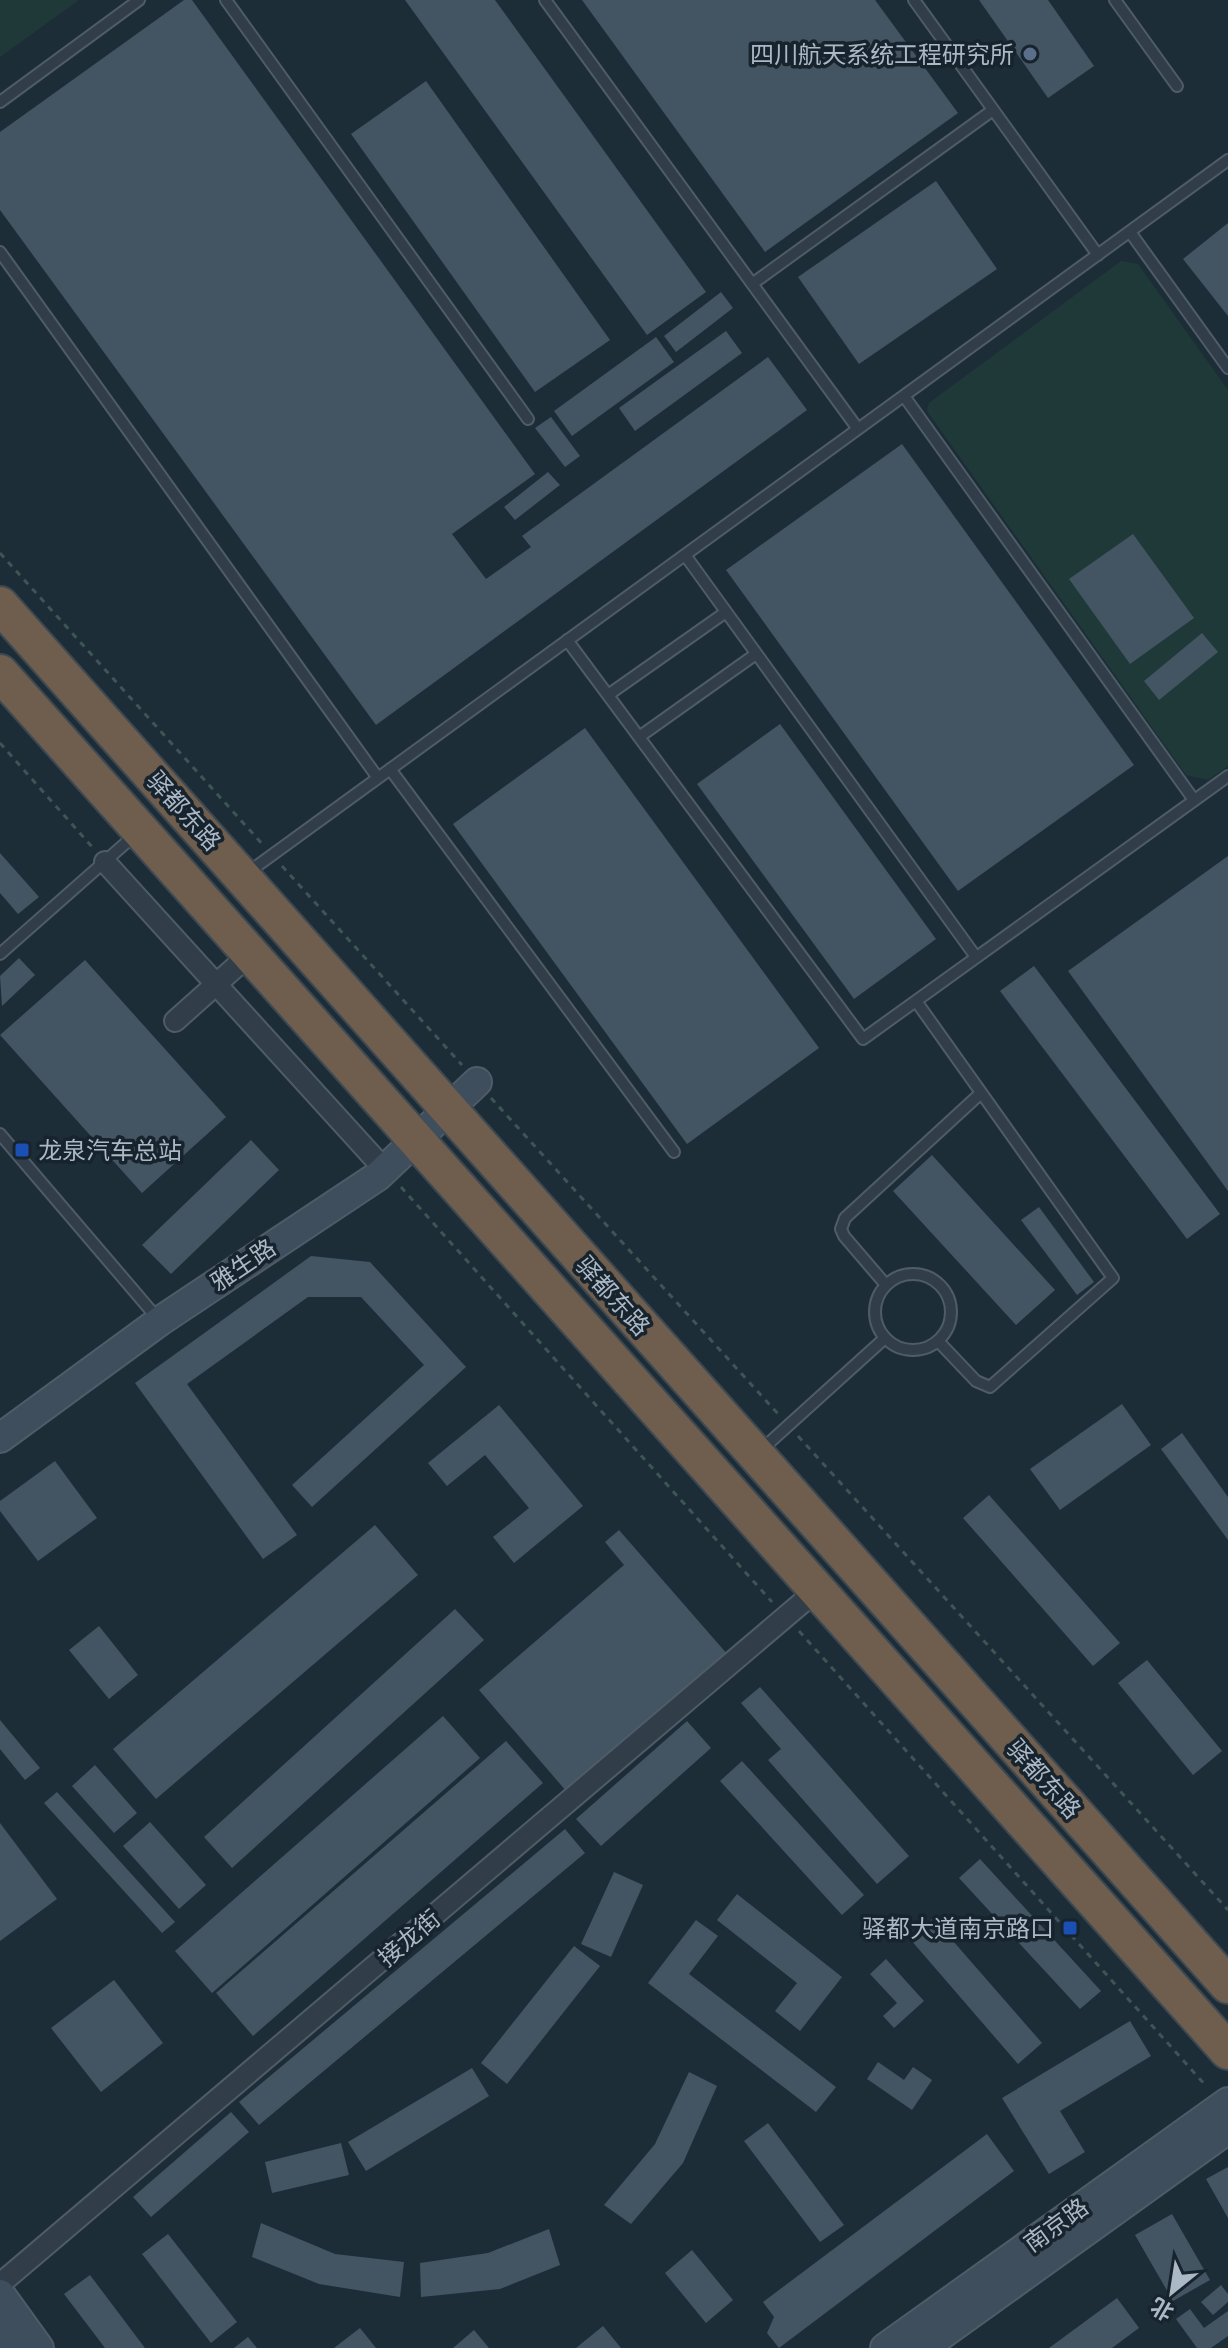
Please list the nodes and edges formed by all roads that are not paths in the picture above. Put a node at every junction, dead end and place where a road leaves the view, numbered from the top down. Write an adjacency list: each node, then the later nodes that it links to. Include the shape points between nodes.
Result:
1 (139, 0): 7 (lane)
2 (226, 0): 16 (lane)
3 (545, 0): 13 (lane)
4 (914, 0): 8 (lane)
5 (1115, 0): 6 (lane)
6 (1177, 86)
7 (0, 102)
8 (993, 110): 12 (lane); 13 (lane)
9 (1228, 160): 10 (lane)
10 (1130, 232): 12 (lane); 14 (lane)
11 (0, 252): 28 (lane)
12 (1098, 255): 15 (lane)
13 (752, 284): 17 (lane)
14 (1228, 368)
15 (904, 396): 17 (lane); 29 (lane)
16 (528, 419)
17 (858, 429): 18 (lane)
18 (685, 555): 20 (lane); 21 (lane)
19 (0, 605): 32 (highway, 驿都东路)
20 (726, 612): 22 (lane); 24 (lane)
21 (567, 640): 24 (lane); 26 (lane)
22 (756, 654): 25 (lane); 35 (lane)
23 (0, 673): 30 (highway, 驿都东路)
24 (608, 695): 25 (lane)
25 (639, 737): 37 (lane, via 863,1039)
26 (390, 769): 28 (lane); 44 (lane)
27 (1228, 776): 29 (lane)
28 (378, 778): 32 (lane)
29 (1194, 800): 35 (lane)
30 (140, 830): 31 (lane); 34 (highway, 驿都东路)
31 (105, 862): 33 (lane); 36 (street)
32 (242, 876): 41 (highway, 驿都东路)
33 (0, 954)
34 (249, 955): 36 (street); 43 (highway, 驿都东路)
35 (976, 957): 37 (lane)
36 (217, 985): 38 (street); 45 (street)
37 (916, 1001): 40 (lane)
38 (175, 1021)
39 (477, 1082): 41 (street, 雅生路)
40 (981, 1093): 46 (lane, via 845,1218 844,1236); 49 (lane, via 1113,1278 990,1387 976,1381)
41 (449, 1111): 43 (street, 雅生路); 51 (highway, 驿都东路)
42 (0, 1134): 47 (lane)
43 (417, 1140): 45 (street, 雅生路); 52 (highway, 驿都东路)
44 (674, 1152)
45 (385, 1170): 47 (street, 雅生路)
46 (886, 1285): 48 (lane, via 874,1308); 49 (lane, via 909,1274 942,1288 951,1311)
47 (160, 1321): 50 (street, 雅生路)
48 (885, 1338): 49 (lane, via 912,1350); 51 (lane)
49 (938, 1341)
50 (0, 1438)
51 (756, 1456): 53 (highway, 驿都东路)
52 (817, 1590): 54 (highway, 驿都东路); 56 (street, 接龙街)
53 (1228, 1985)
54 (1228, 2051)
55 (1226, 2112): 61 (street, 南京路); 62 (street)
56 (0, 2284)
57 (0, 2294): 60 (street)
58 (0, 2330): 59 (street)
59 (13, 2348)
60 (39, 2348)
61 (885, 2348)
62 (923, 2348)

